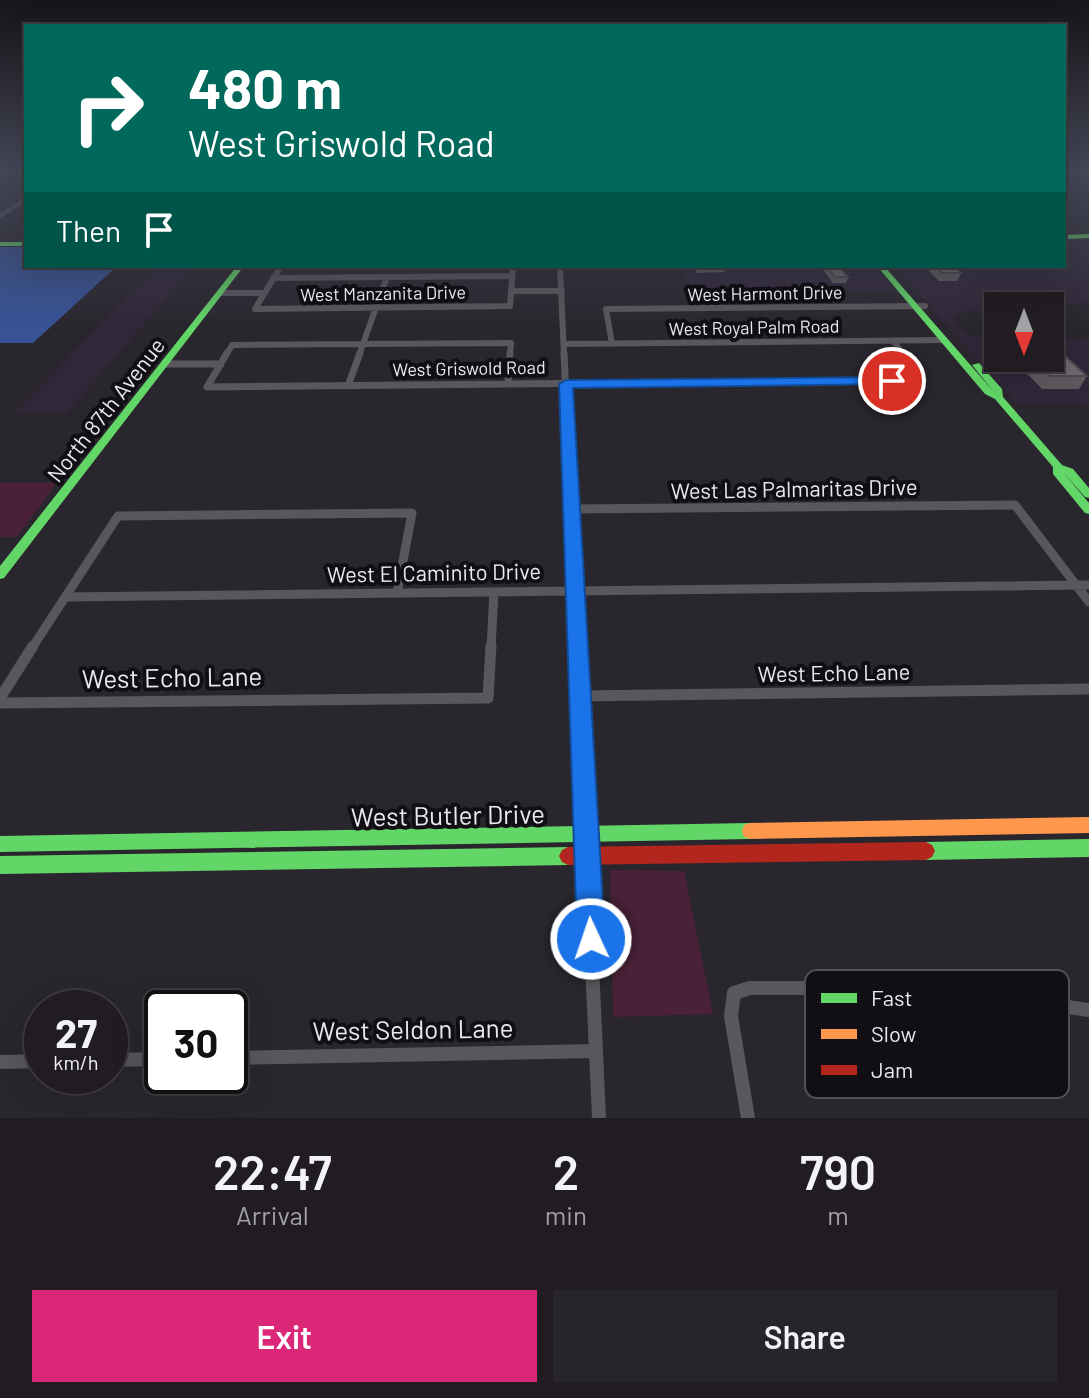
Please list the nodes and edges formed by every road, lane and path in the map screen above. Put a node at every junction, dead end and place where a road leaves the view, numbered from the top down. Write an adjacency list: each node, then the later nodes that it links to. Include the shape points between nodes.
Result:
1 (1066, 235): 2 (street)
2 (1089, 235)
3 (0, 244): 4 (street)
4 (24, 244)
5 (239, 268): 18 (street, North 87th Avenue)
6 (280, 268): 14 (street)
7 (513, 268): 12 (street)
8 (560, 268): 17 (street)
9 (883, 268): 20 (street)
10 (884, 268): 15 (street)
11 (891, 268): 15 (street)
12 (512, 276): 13 (street); 16 (street)
13 (387, 277): 14 (street); 21 (street)
14 (273, 278): 19 (street)
15 (909, 288): 20 (street)
16 (512, 291): 17 (street); 21 (street, West Manzanita Drive, via 510,306)
17 (562, 291): 25 (street)
18 (220, 293): 19 (street); 27 (street, North 87th Avenue)
19 (265, 293): 21 (street, West Manzanita Drive, via 255,309)
20 (920, 306): 22 (street); 26 (street, West Harmont Drive, via 606,309); 29 (street)
21 (376, 308): 24 (street)
22 (944, 340): 23 (street, West Royal Palm Road); 29 (street); 33 (street)
23 (893, 341): 26 (street, West Royal Palm Road); 31 (street, West Griswold Road, via 923,380)
24 (363, 344): 28 (street, via 232,345); 30 (street, via 511,343); 32 (street)
25 (564, 344): 26 (street, West Royal Palm Road); 31 (street)
26 (612, 344)
27 (166, 364): 28 (street); 38 (street, North 87th Avenue)
28 (221, 364): 32 (street, West Griswold Road, via 207,387)
29 (976, 365): 33 (street, via 999,391)
30 (508, 384): 31 (street, West Griswold Road); 32 (street, West Griswold Road)
31 (566, 384): 36 (street)
32 (348, 386)
33 (998, 397): 34 (street)
34 (1058, 467): 35 (street, via 1069,471); 37 (street)
35 (1089, 495)
36 (573, 509): 39 (street, West Las Palmaritas Drive, via 1015,505); 41 (street)
37 (1089, 510)
38 (0, 575)
39 (1076, 585): 40 (street, West El Caminito Drive); 41 (street, West El Caminito Drive); 45 (street)
40 (1089, 585)
41 (576, 591): 42 (street, West El Caminito Drive); 47 (street)
42 (494, 592): 43 (street, West El Caminito Drive); 48 (street, West Echo Lane, via 488,698)
43 (397, 593): 44 (street, West El Caminito Drive); 44 (street, via 412,513 118,516)
44 (67, 597): 48 (street)
45 (1089, 602)
46 (1089, 689): 47 (street, West Echo Lane)
47 (580, 696): 50 (street)
48 (0, 700)
49 (1089, 825): 50 (street, West Butler Drive)
50 (586, 834): 51 (street, West Butler Drive); 53 (street)
51 (0, 844)
52 (1089, 848): 53 (street, West Butler Drive)
53 (587, 857): 54 (street, West Butler Drive); 58 (street)
54 (0, 865)
55 (805, 988): 63 (street, via 734,993 731,1016)
56 (1069, 1007): 57 (street)
57 (1089, 1010)
58 (596, 1051): 59 (street, West Seldon Lane); 62 (street)
59 (248, 1058)
60 (24, 1061): 61 (street)
61 (0, 1062)
62 (599, 1118)
63 (748, 1118)

